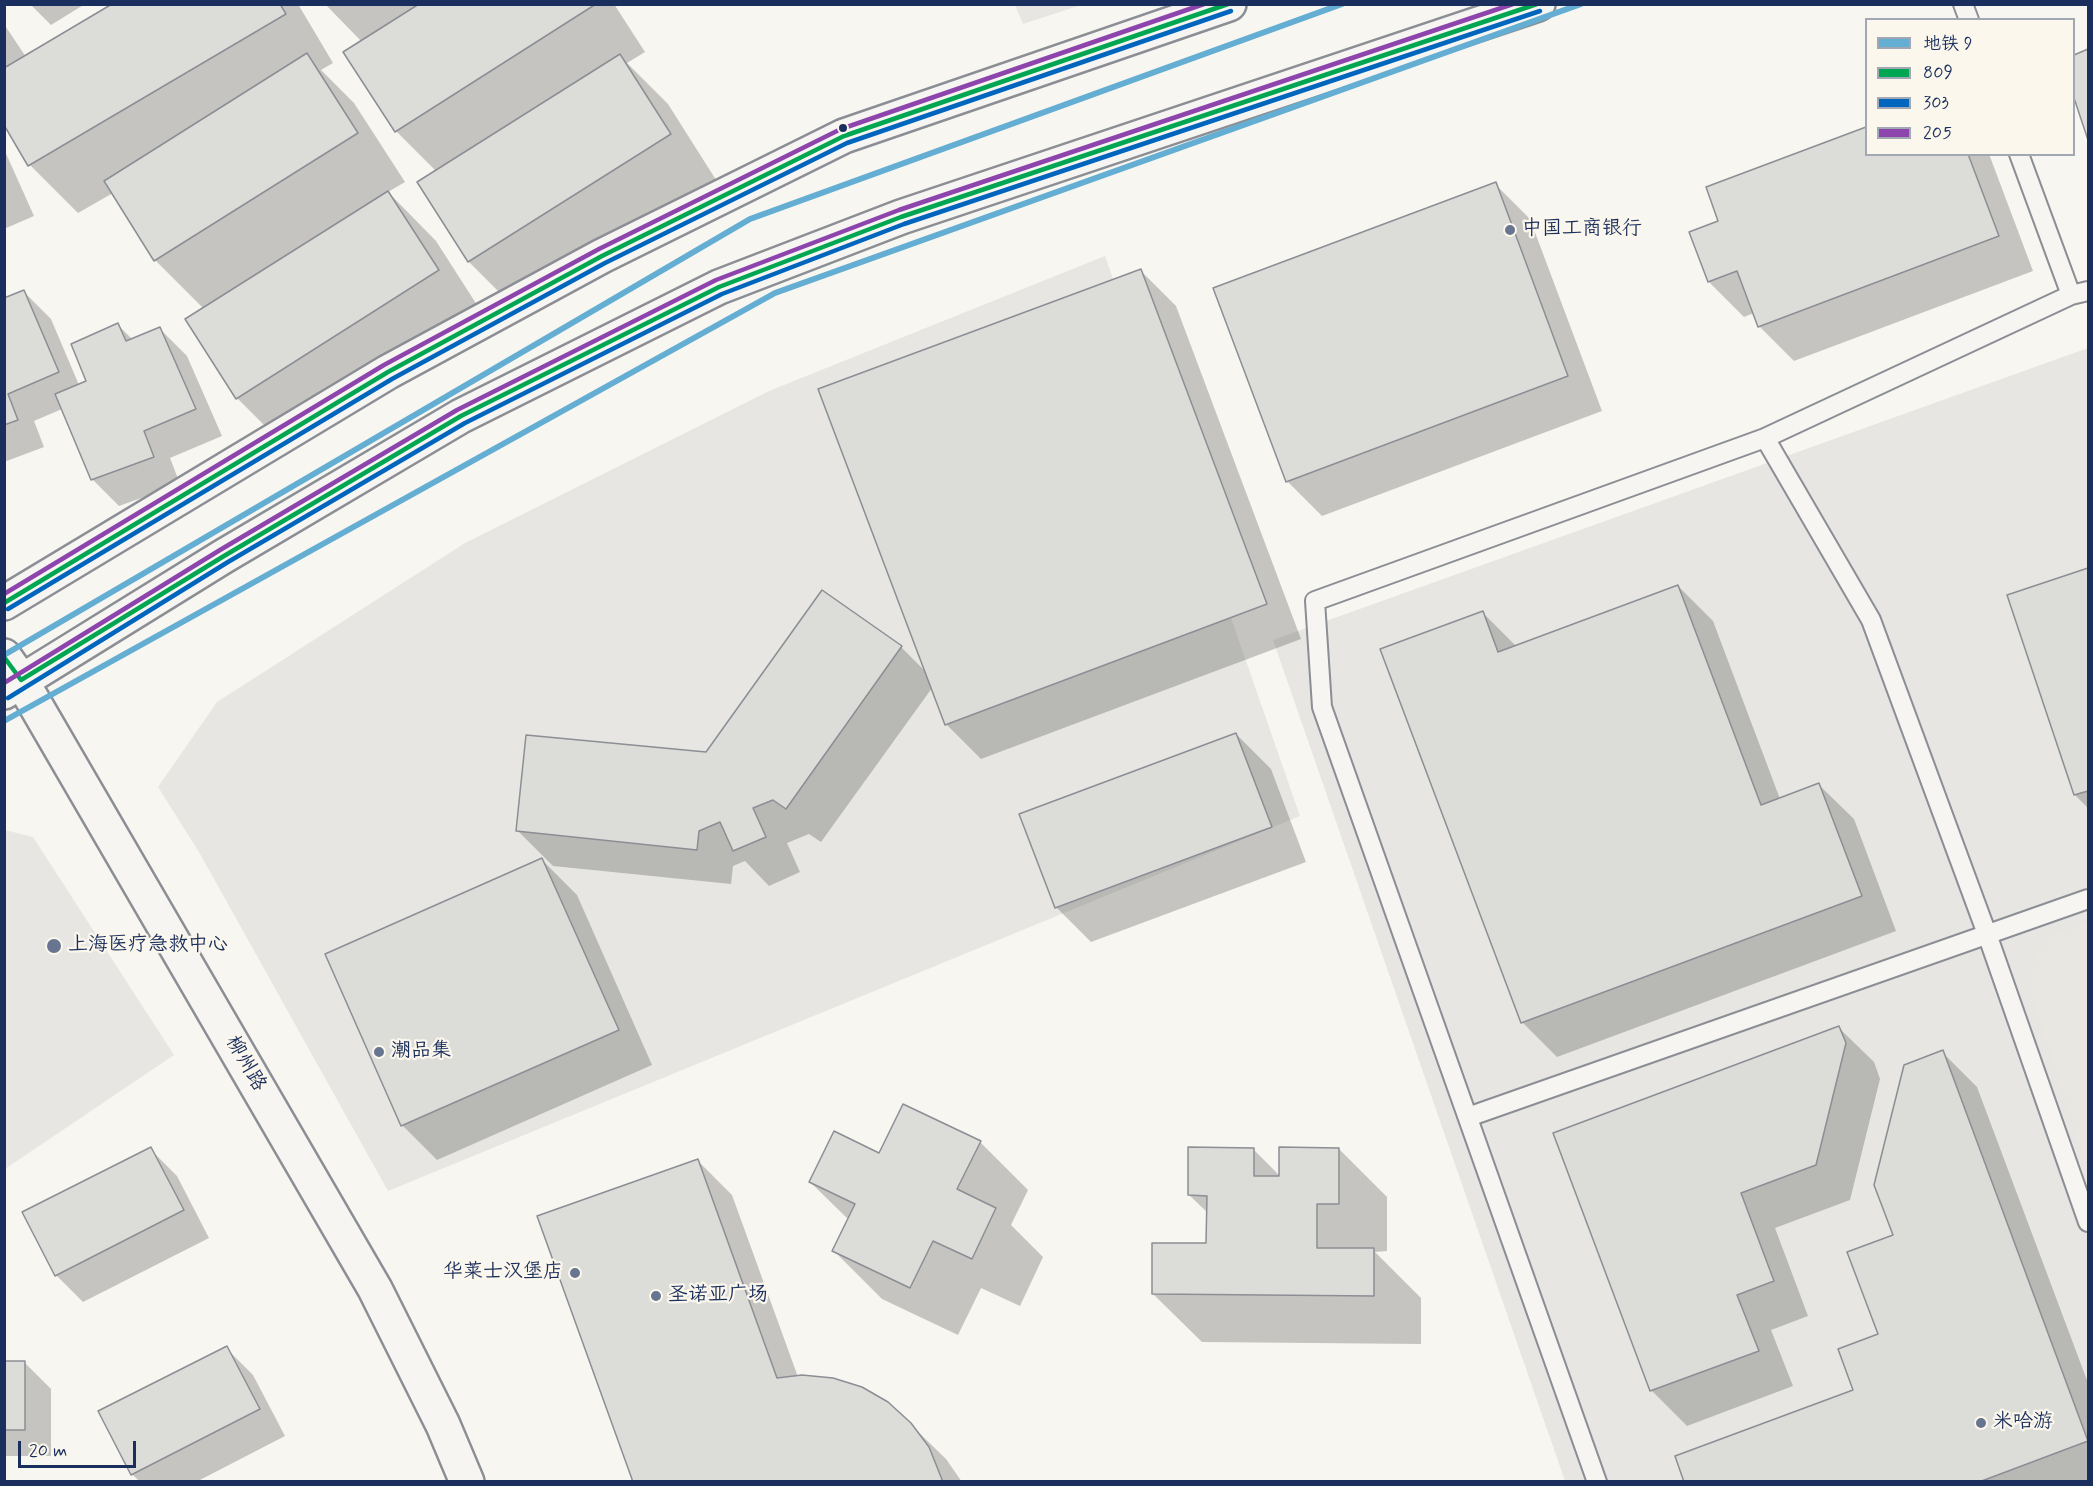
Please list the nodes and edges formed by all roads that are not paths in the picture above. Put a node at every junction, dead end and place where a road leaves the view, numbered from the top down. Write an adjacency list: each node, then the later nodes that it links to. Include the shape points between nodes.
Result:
1 (1229, 4): 6 (main road, via 844,136 602,256 388,372)
2 (1538, 4): 7 (main road, via 901,217 719,287 461,416)
3 (2020, 156): 4 (lane)
4 (2080, 293): 5 (lane)
5 (1765, 438): 9 (lane, via 1871,620); 10 (lane, via 1315,601 1322,707)
6 (4, 603)
7 (10, 676): 12 (main road, 柳州路, via 375,1289)
8 (2088, 899): 9 (lane)
9 (1987, 934): 10 (lane); 11 (lane)
10 (1468, 1117): 13 (lane)
11 (2088, 1222)
12 (467, 1482)
13 (1597, 1482)

